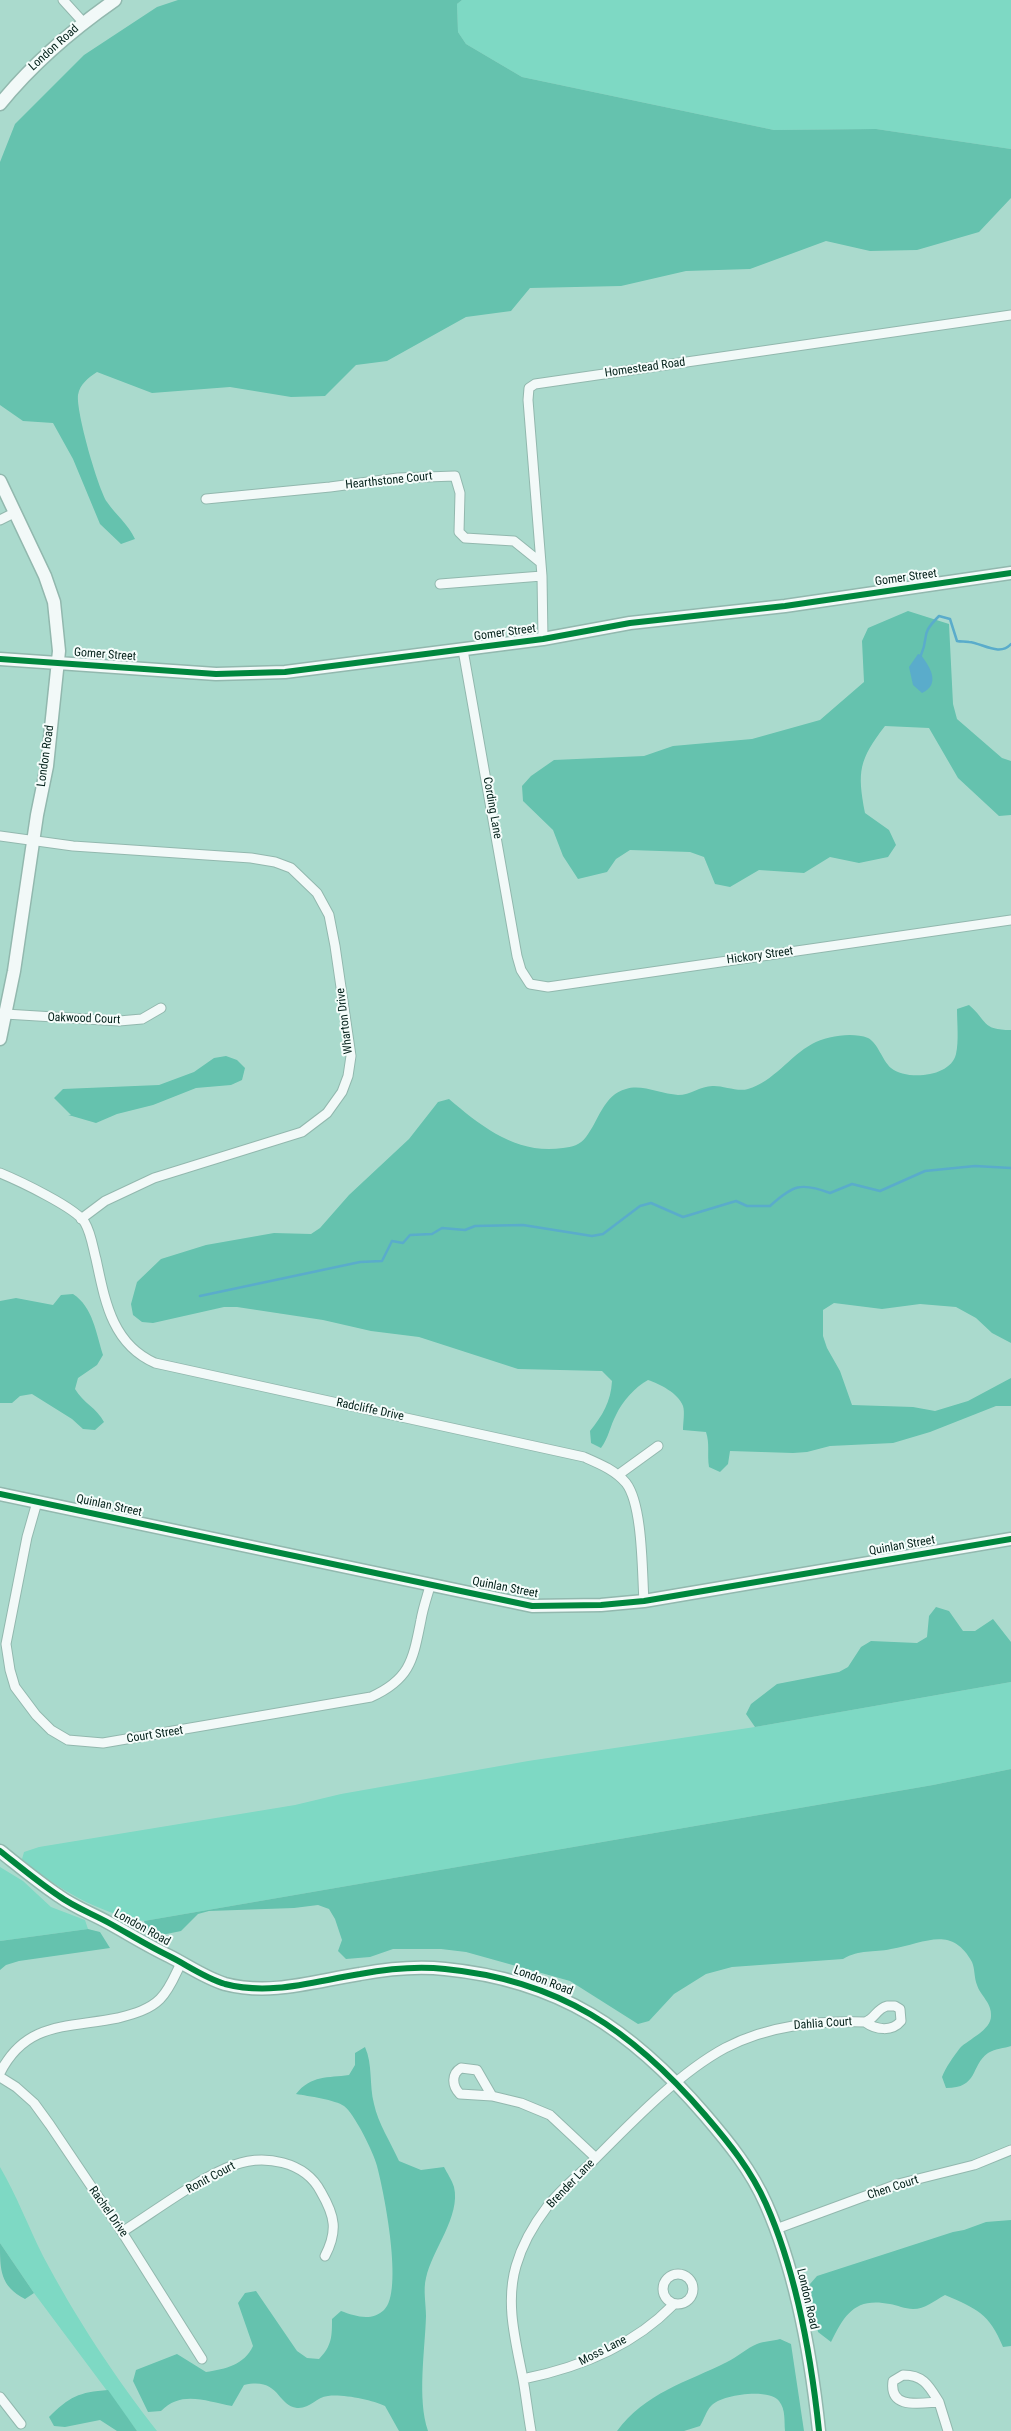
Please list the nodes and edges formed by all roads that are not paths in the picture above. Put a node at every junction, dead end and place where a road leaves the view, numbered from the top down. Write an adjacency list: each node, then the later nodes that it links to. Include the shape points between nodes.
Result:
1 (63, 0): 3 (street)
2 (115, 0): 3 (street, London Road)
3 (83, 22): 4 (street, London Road, via 19,81)
4 (0, 104)
5 (1011, 315): 10 (street, Homestead Road, via 535,384 529,388 528,400)
6 (0, 482): 8 (street, London Road)
7 (206, 499): 10 (street, Hearthstone Court, via 398,478 455,476 460,493 460,532 465,538 514,542)
8 (14, 513): 9 (street); 17 (street, London Road, via 54,602)
9 (0, 520)
10 (540, 562): 12 (street, Homestead Road)
11 (1011, 573): 14 (street, Gomer Street, via 785,606 630,623)
12 (542, 576): 13 (street); 14 (street, Homestead Road)
13 (440, 584)
14 (543, 639): 15 (street, Gomer Street)
15 (463, 650): 17 (street, Gomer Street, via 328,668 221,674); 21 (street, Cording Lane)
16 (0, 659): 17 (street, Gomer Street)
17 (58, 662): 19 (street, London Road)
18 (0, 836): 19 (street, Wharton Drive)
19 (33, 842): 23 (street, London Road); 26 (street, Wharton Drive, via 252,858 291,868 317,893 329,915 351,1056 348,1076 336,1103 302,1132 154,1178 105,1201)
20 (1011, 920): 21 (street, Hickory Street, via 548,987 530,984)
21 (520, 966)
22 (161, 1008): 23 (street, Oakwood Court, via 142,1019 119,1021)
23 (5, 1014): 24 (street, London Road)
24 (0, 1039)
25 (0, 1173): 26 (street, via 18,1180)
26 (81, 1219): 28 (street, Radcliffe Drive, via 92,1242 116,1328 123,1340 144,1358 584,1457)
27 (658, 1446): 28 (street)
28 (618, 1475): 33 (street, Radcliffe Drive, via 628,1485 636,1509)
29 (0, 1494): 30 (street, Quinlan Street)
30 (37, 1502): 32 (street, Quinlan Street); 32 (street, Court Street, via 6,1644 8,1661 15,1688 51,1730 68,1740 103,1743 371,1698 387,1690 409,1666)
31 (1011, 1539): 33 (street, Quinlan Street)
32 (430, 1586): 33 (street, Quinlan Street, via 532,1606)
33 (644, 1601)
34 (0, 1851): 35 (street, London Road, via 60,1898)
35 (181, 1963): 37 (street, via 161,1999 151,2006 131,2015 37,2033 8,2057); 38 (street, London Road, via 225,1984 267,1989 408,1969 444,1969 511,1980 584,2010 647,2054)
36 (865, 2022): 38 (street, Dahlia Court, via 792,2025 757,2035 725,2049)
37 (0, 2075): 43 (street, Rachel Drive, via 34,2104 50,2124)
38 (677, 2082): 41 (street, Brender Lane); 42 (street, London Road, via 739,2155 765,2201)
39 (492, 2096): 39 (street, via 477,2070 461,2068 455,2073 454,2086 460,2094); 41 (street, via 521,2102 550,2115)
40 (1011, 2150): 42 (street, Chen Court, via 974,2165 898,2184)
41 (596, 2158): 47 (street, Brender Lane, via 548,2206 518,2258 511,2304)
42 (776, 2229): 52 (street, London Road, via 797,2300 816,2398)
43 (122, 2232): 44 (street, Ronit Court, via 232,2165 282,2162 306,2174 318,2186 330,2208 334,2234); 46 (street, Rachel Drive)
44 (325, 2256)
45 (673, 2305): 47 (street, Moss Lane, via 651,2324 594,2359)
46 (202, 2359)
47 (523, 2379): 51 (street, Brender Lane)
48 (0, 2397): 50 (street)
49 (939, 2402): 49 (street, via 928,2383 921,2378 903,2375 893,2381 893,2394 904,2403); 53 (street)
50 (21, 2424)
51 (531, 2431)
52 (819, 2431)
53 (948, 2431)

